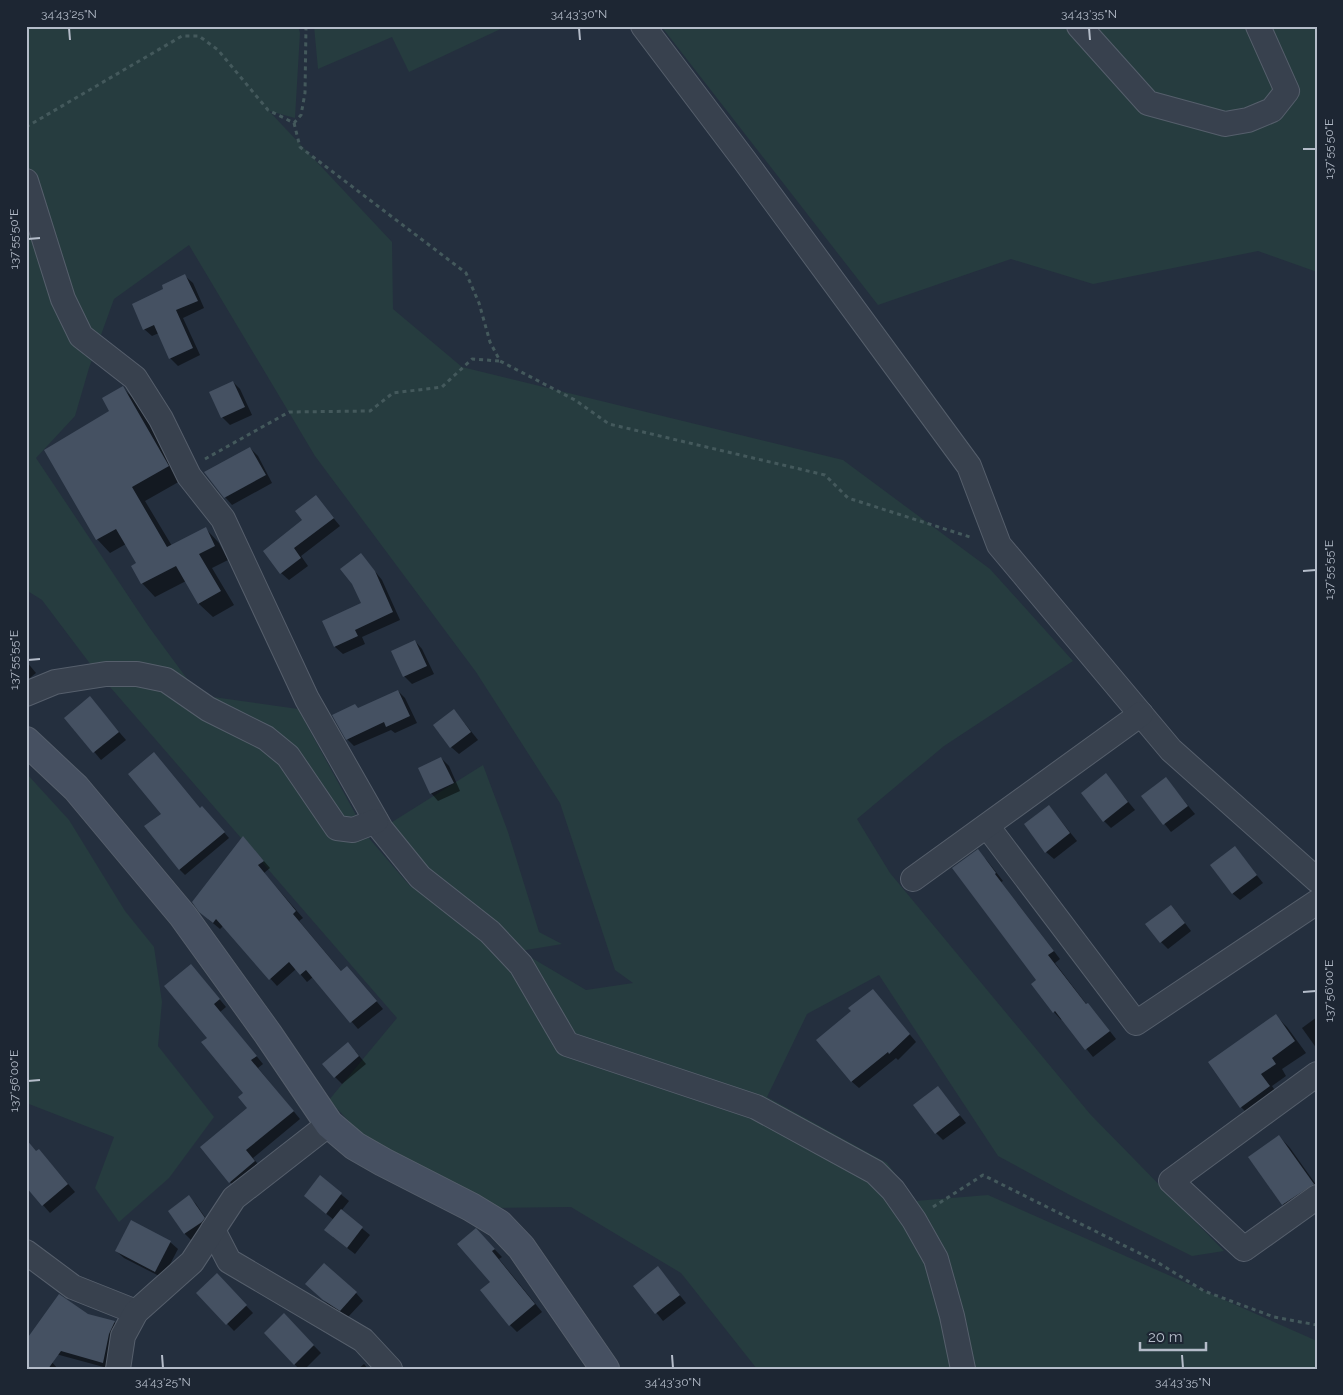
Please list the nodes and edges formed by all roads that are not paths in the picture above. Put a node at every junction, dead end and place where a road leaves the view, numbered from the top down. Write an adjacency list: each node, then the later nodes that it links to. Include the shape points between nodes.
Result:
1 (643, 26): 6 (street, via 966,462 999,545)
2 (1078, 26): 3 (street, via 1148,103 1225,124 1248,120 1272,110 1287,91)
3 (1258, 26)
4 (26, 181): 8 (street, via 63,299 81,336 135,378 161,419 189,476 223,519 307,699)
5 (26, 694): 8 (street, via 55,682 106,674 137,674 166,680 208,709 266,738 288,756 336,828 353,830)
6 (1141, 714): 9 (street); 11 (street, via 1171,750)
7 (26, 741): 14 (street, via 76,788 183,916)
8 (376, 821): 22 (street, via 420,877 490,932 521,964 567,1044 756,1107 875,1172 893,1190 936,1259)
9 (987, 826): 10 (street); 12 (street, via 1136,1023)
10 (913, 880)
11 (1317, 880)
12 (1317, 902)
13 (1317, 1074): 15 (street, via 1171,1181 1244,1249)
14 (329, 1124): 16 (street, via 234,1198); 21 (street, via 355,1146 499,1224 521,1247)
15 (1317, 1197)
16 (213, 1230): 18 (street, via 192,1262); 20 (street, via 229,1261 363,1340)
17 (27, 1254): 18 (street, via 73,1287)
18 (136, 1312): 19 (street, via 123,1336)
19 (118, 1369)
20 (390, 1369)
21 (606, 1369)
22 (963, 1369)

